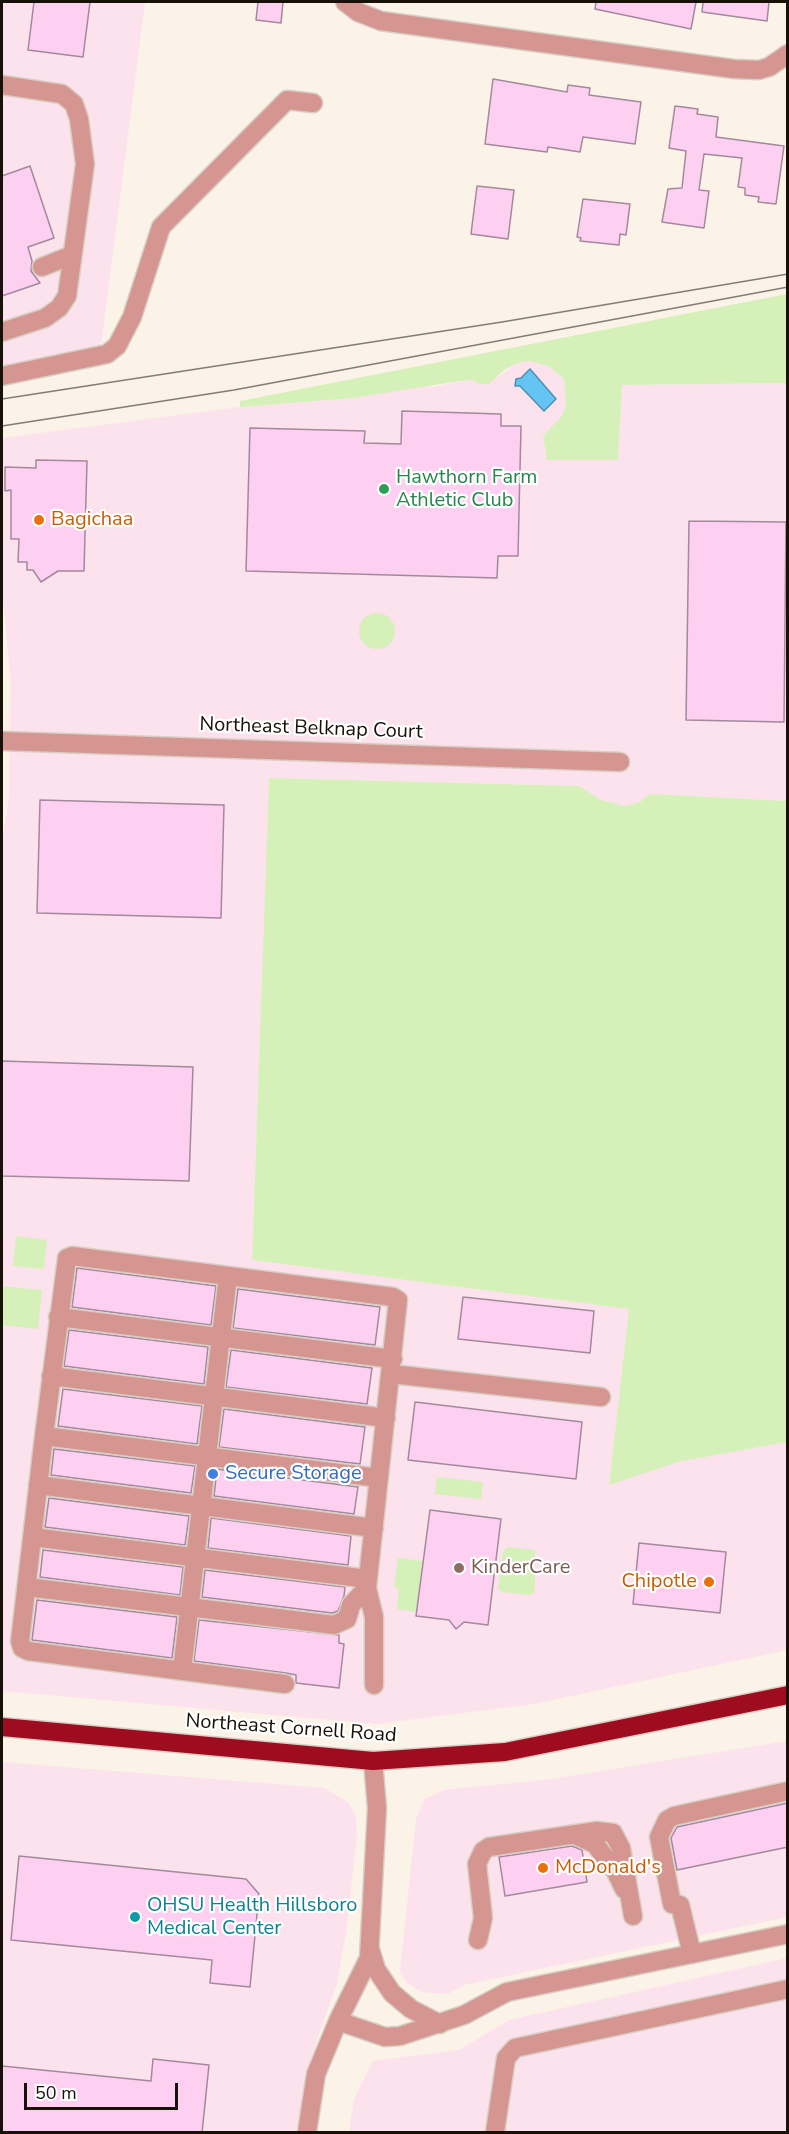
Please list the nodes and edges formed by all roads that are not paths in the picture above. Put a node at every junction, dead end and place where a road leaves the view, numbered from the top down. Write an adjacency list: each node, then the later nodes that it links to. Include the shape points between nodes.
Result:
1 (345, 2): 2 (street, via 381,21 734,69 759,70)
2 (782, 59)
3 (2, 85): 5 (street, via 62,94 74,104 85,164)
4 (314, 103): 8 (street, via 287,100 160,227 132,316 117,346 107,354)
5 (72, 255): 6 (street); 7 (street, via 67,296 59,308 45,318)
6 (42, 267)
7 (2, 332)
8 (2, 376)
9 (2, 741): 10 (street, Northeast Belknap Court)
10 (620, 762)
11 (228, 1276): 12 (street, via 72,1256 64,1264); 13 (street); 14 (street, via 393,1297 398,1300 398,1308)
12 (58, 1317): 13 (street); 15 (street)
13 (221, 1337): 14 (street); 16 (street)
14 (392, 1367): 17 (street); 18 (street)
15 (51, 1376): 16 (street); 19 (street)
16 (214, 1396): 18 (street); 20 (street)
17 (601, 1397)
18 (386, 1418): 21 (street)
19 (44, 1436): 20 (street); 22 (street)
20 (207, 1457): 21 (street); 23 (street)
21 (379, 1478): 24 (street)
22 (38, 1485): 23 (street); 25 (street)
23 (202, 1506): 24 (street); 26 (street)
24 (374, 1528): 27 (street)
25 (32, 1536): 26 (street); 28 (street)
26 (195, 1557): 27 (street); 29 (street)
27 (367, 1584): 29 (street, via 351,1605 347,1619 334,1625); 32 (street, via 374,1617)
28 (27, 1587): 29 (street); 30 (street, via 22,1648 27,1651)
29 (190, 1608): 30 (street)
30 (182, 1671): 31 (street)
31 (285, 1684)
32 (374, 1685)
33 (788, 1695): 35 (highway, Northeast Cornell Road, via 505,1752)
34 (2, 1727): 35 (highway, Northeast Cornell Road)
35 (373, 1761): 40 (street, via 377,1808)
36 (788, 1791): 41 (street, via 667,1820 659,1837)
37 (574, 1835): 37 (street, via 606,1831 617,1838 633,1916 616,1872 595,1844); 39 (street, via 483,1851 477,1864 483,1918)
38 (788, 1934): 41 (street)
39 (478, 1940)
40 (370, 1949): 43 (street, via 365,1969); 44 (street, via 376,1969 392,1993 411,2009)
41 (692, 1954): 44 (street, via 507,1992)
42 (788, 1989): 46 (street, via 514,2048 506,2058)
43 (338, 2021): 44 (street, via 386,2037); 45 (street, via 316,2074)
44 (440, 2024)
45 (307, 2133)
46 (495, 2133)

